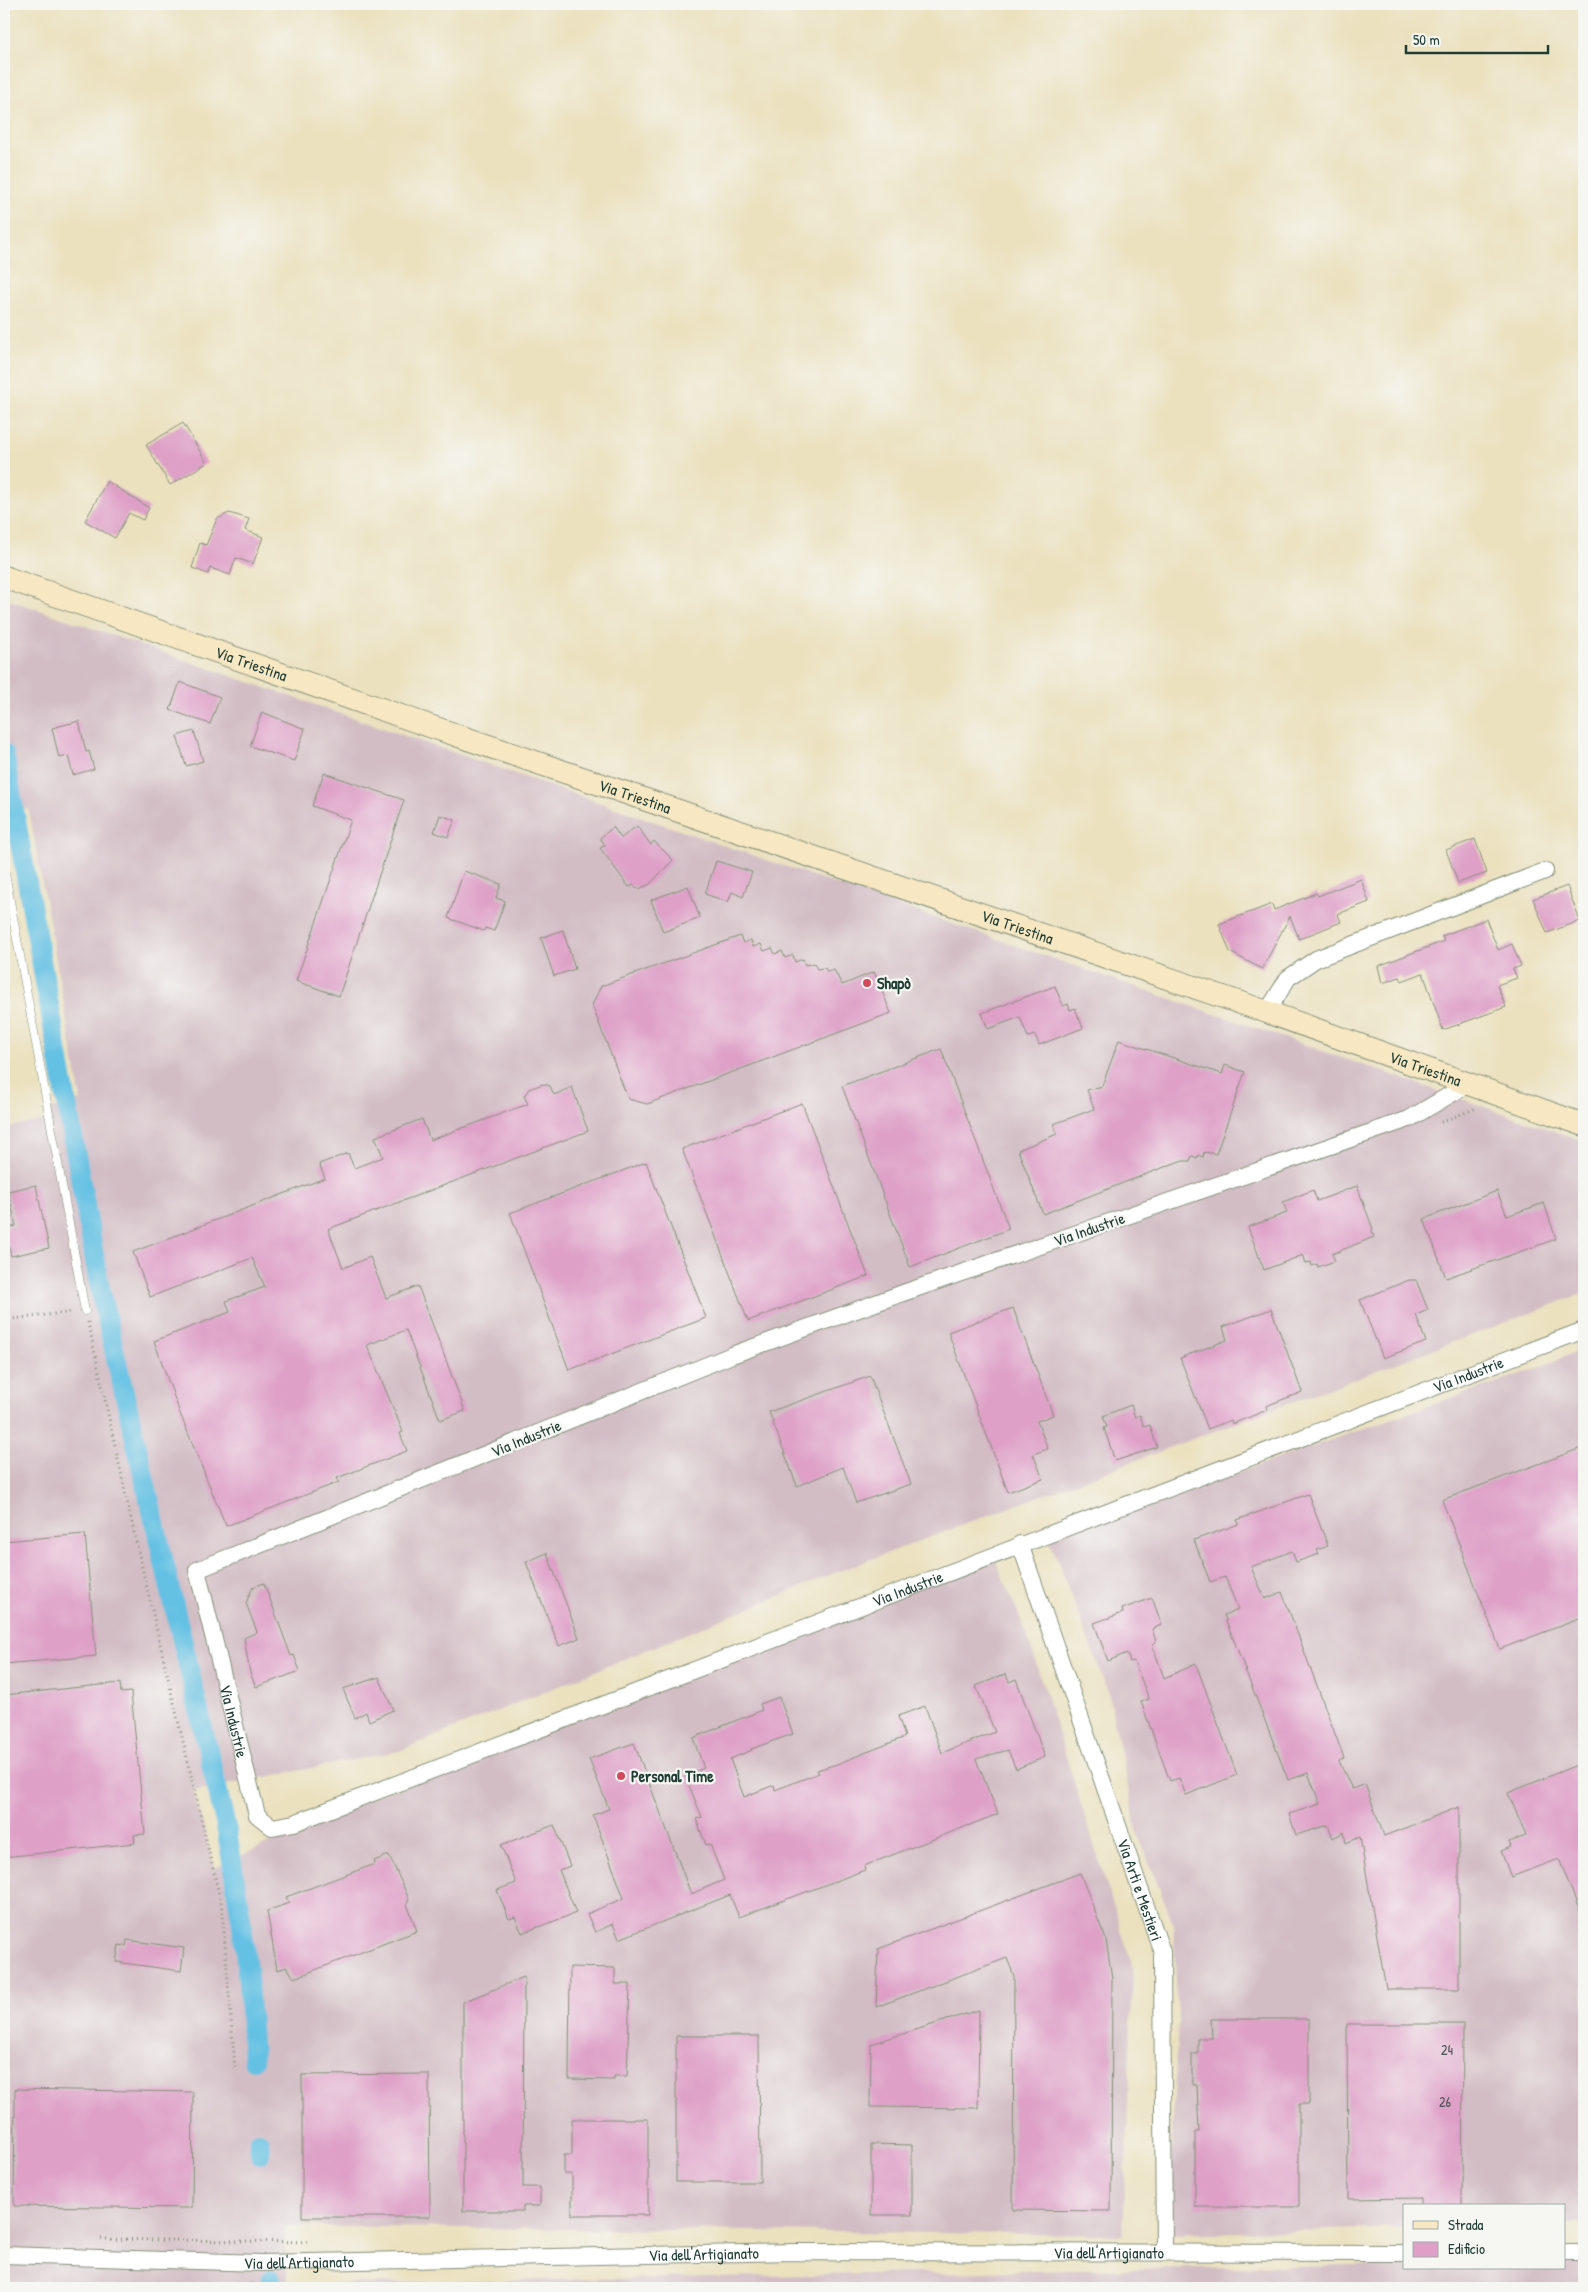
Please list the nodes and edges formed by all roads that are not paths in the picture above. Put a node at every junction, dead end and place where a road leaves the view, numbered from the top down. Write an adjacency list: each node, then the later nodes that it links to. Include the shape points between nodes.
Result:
1 (4, 577): 4 (main road, Via Triestina)
2 (4, 868): 7 (lane)
3 (1544, 871): 4 (street, via 1316,959 1288,978)
4 (1267, 1012): 5 (main road, Via Triestina)
5 (1470, 1083): 6 (main road, Via Triestina); 9 (street, Via Industrie, via 1409,1119 902,1293 732,1355 197,1570 257,1815 272,1827 294,1823)
6 (1584, 1124)
7 (85, 1311)
8 (1584, 1330): 9 (street, Via Industrie)
9 (1020, 1544): 10 (street, Via Arti e Mestieri, via 1162,1952)
10 (1164, 2251): 11 (street, Via dell'Artigianato); 14 (street, Via dell'Artigianato, via 795,2252 261,2263)
11 (1403, 2253)
12 (1566, 2253): 13 (street)
13 (1584, 2253)
14 (4, 2255)

